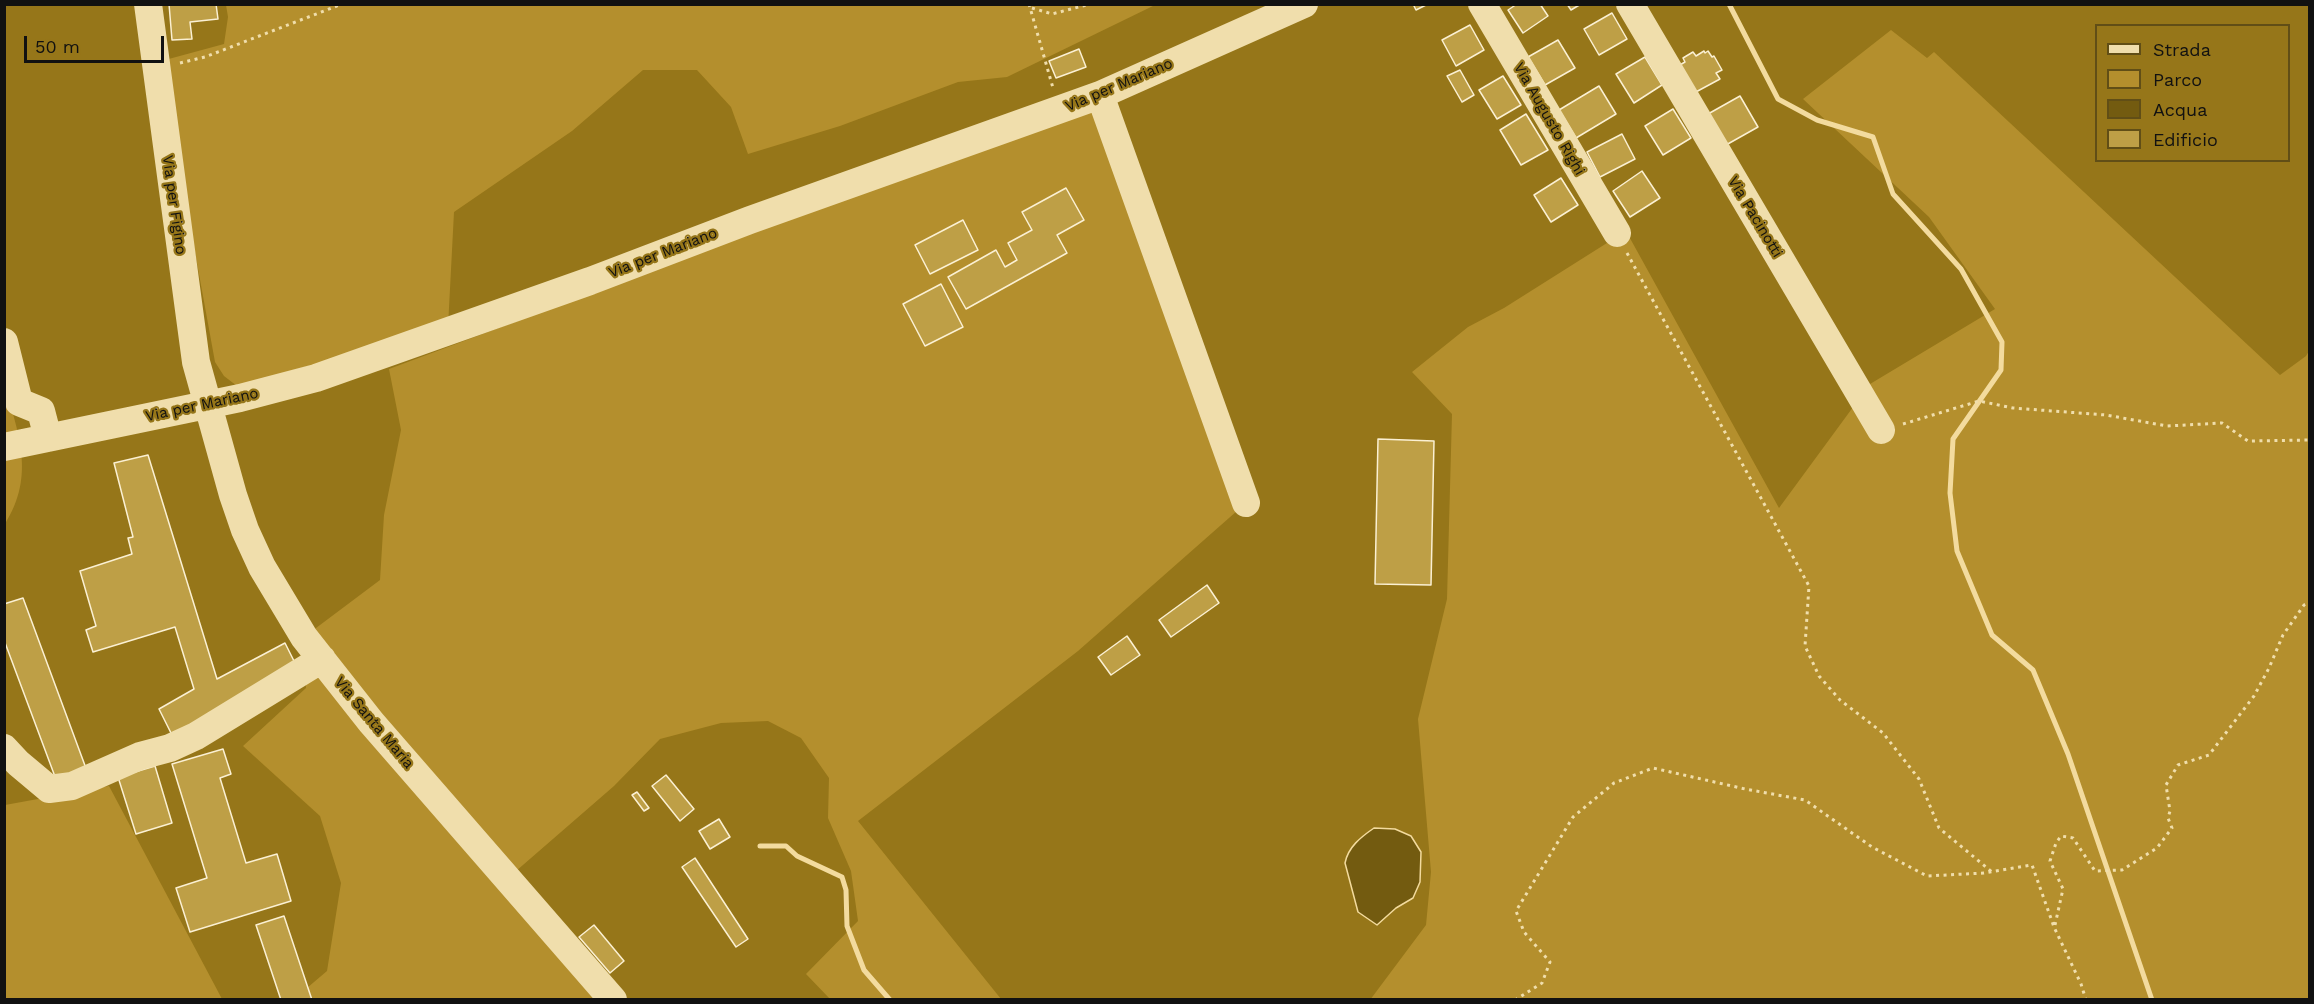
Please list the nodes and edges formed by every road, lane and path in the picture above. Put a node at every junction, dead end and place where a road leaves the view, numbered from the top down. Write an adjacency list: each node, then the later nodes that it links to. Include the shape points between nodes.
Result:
1 (148, 4): 8 (street, Via per Figino)
2 (342, 4): 8 (path, via 205,57)
3 (1090, 4): 7 (path, via 1052,14)
4 (1304, 4): 9 (street, Via per Mariano)
5 (1482, 4): 11 (street, Via Augusto Righi)
6 (1630, 4): 14 (street, Via Pacinotti)
7 (1030, 6): 10 (path)
8 (155, 68): 13 (street, Via per Figino, via 196,362)
9 (1100, 95): 10 (street, Via per Mariano); 18 (street)
10 (1059, 110): 13 (street, Via per Mariano, via 316,378)
11 (1617, 233): 22 (path, via 1809,586 1805,646 1819,676 1840,700 1883,734 1905,761 1919,779 1939,828)
12 (4, 342): 15 (street, via 19,402 41,411)
13 (208, 404): 15 (street, Via per Mariano); 20 (street, Via Santa Maria, via 244,530 304,637)
14 (1881, 430): 16 (path, via 1979,401 2167,426 2222,423 2248,441)
15 (48, 438): 17 (street, Via per Mariano)
16 (2310, 440)
17 (4, 447)
18 (1246, 503)
19 (2310, 602): 23 (path, via 2283,635 2253,696 2209,756 2178,765 2166,785 2172,828 2157,848 2122,870 2095,871 2073,838 2061,836 2050,861 2063,889)
20 (322, 659): 21 (street, via 196,736 72,786 49,789); 24 (street, Via Santa Maria, via 371,722)
21 (4, 748)
22 (1992, 872): 23 (path, via 2032,865); 25 (path, via 1927,876 1872,847 1804,800 1653,768 1614,783 1573,817 1547,857 1516,910 1524,932 1550,962 1542,983)
23 (2054, 927): 26 (path)
24 (614, 999)
25 (1515, 999)
26 (2086, 999)

